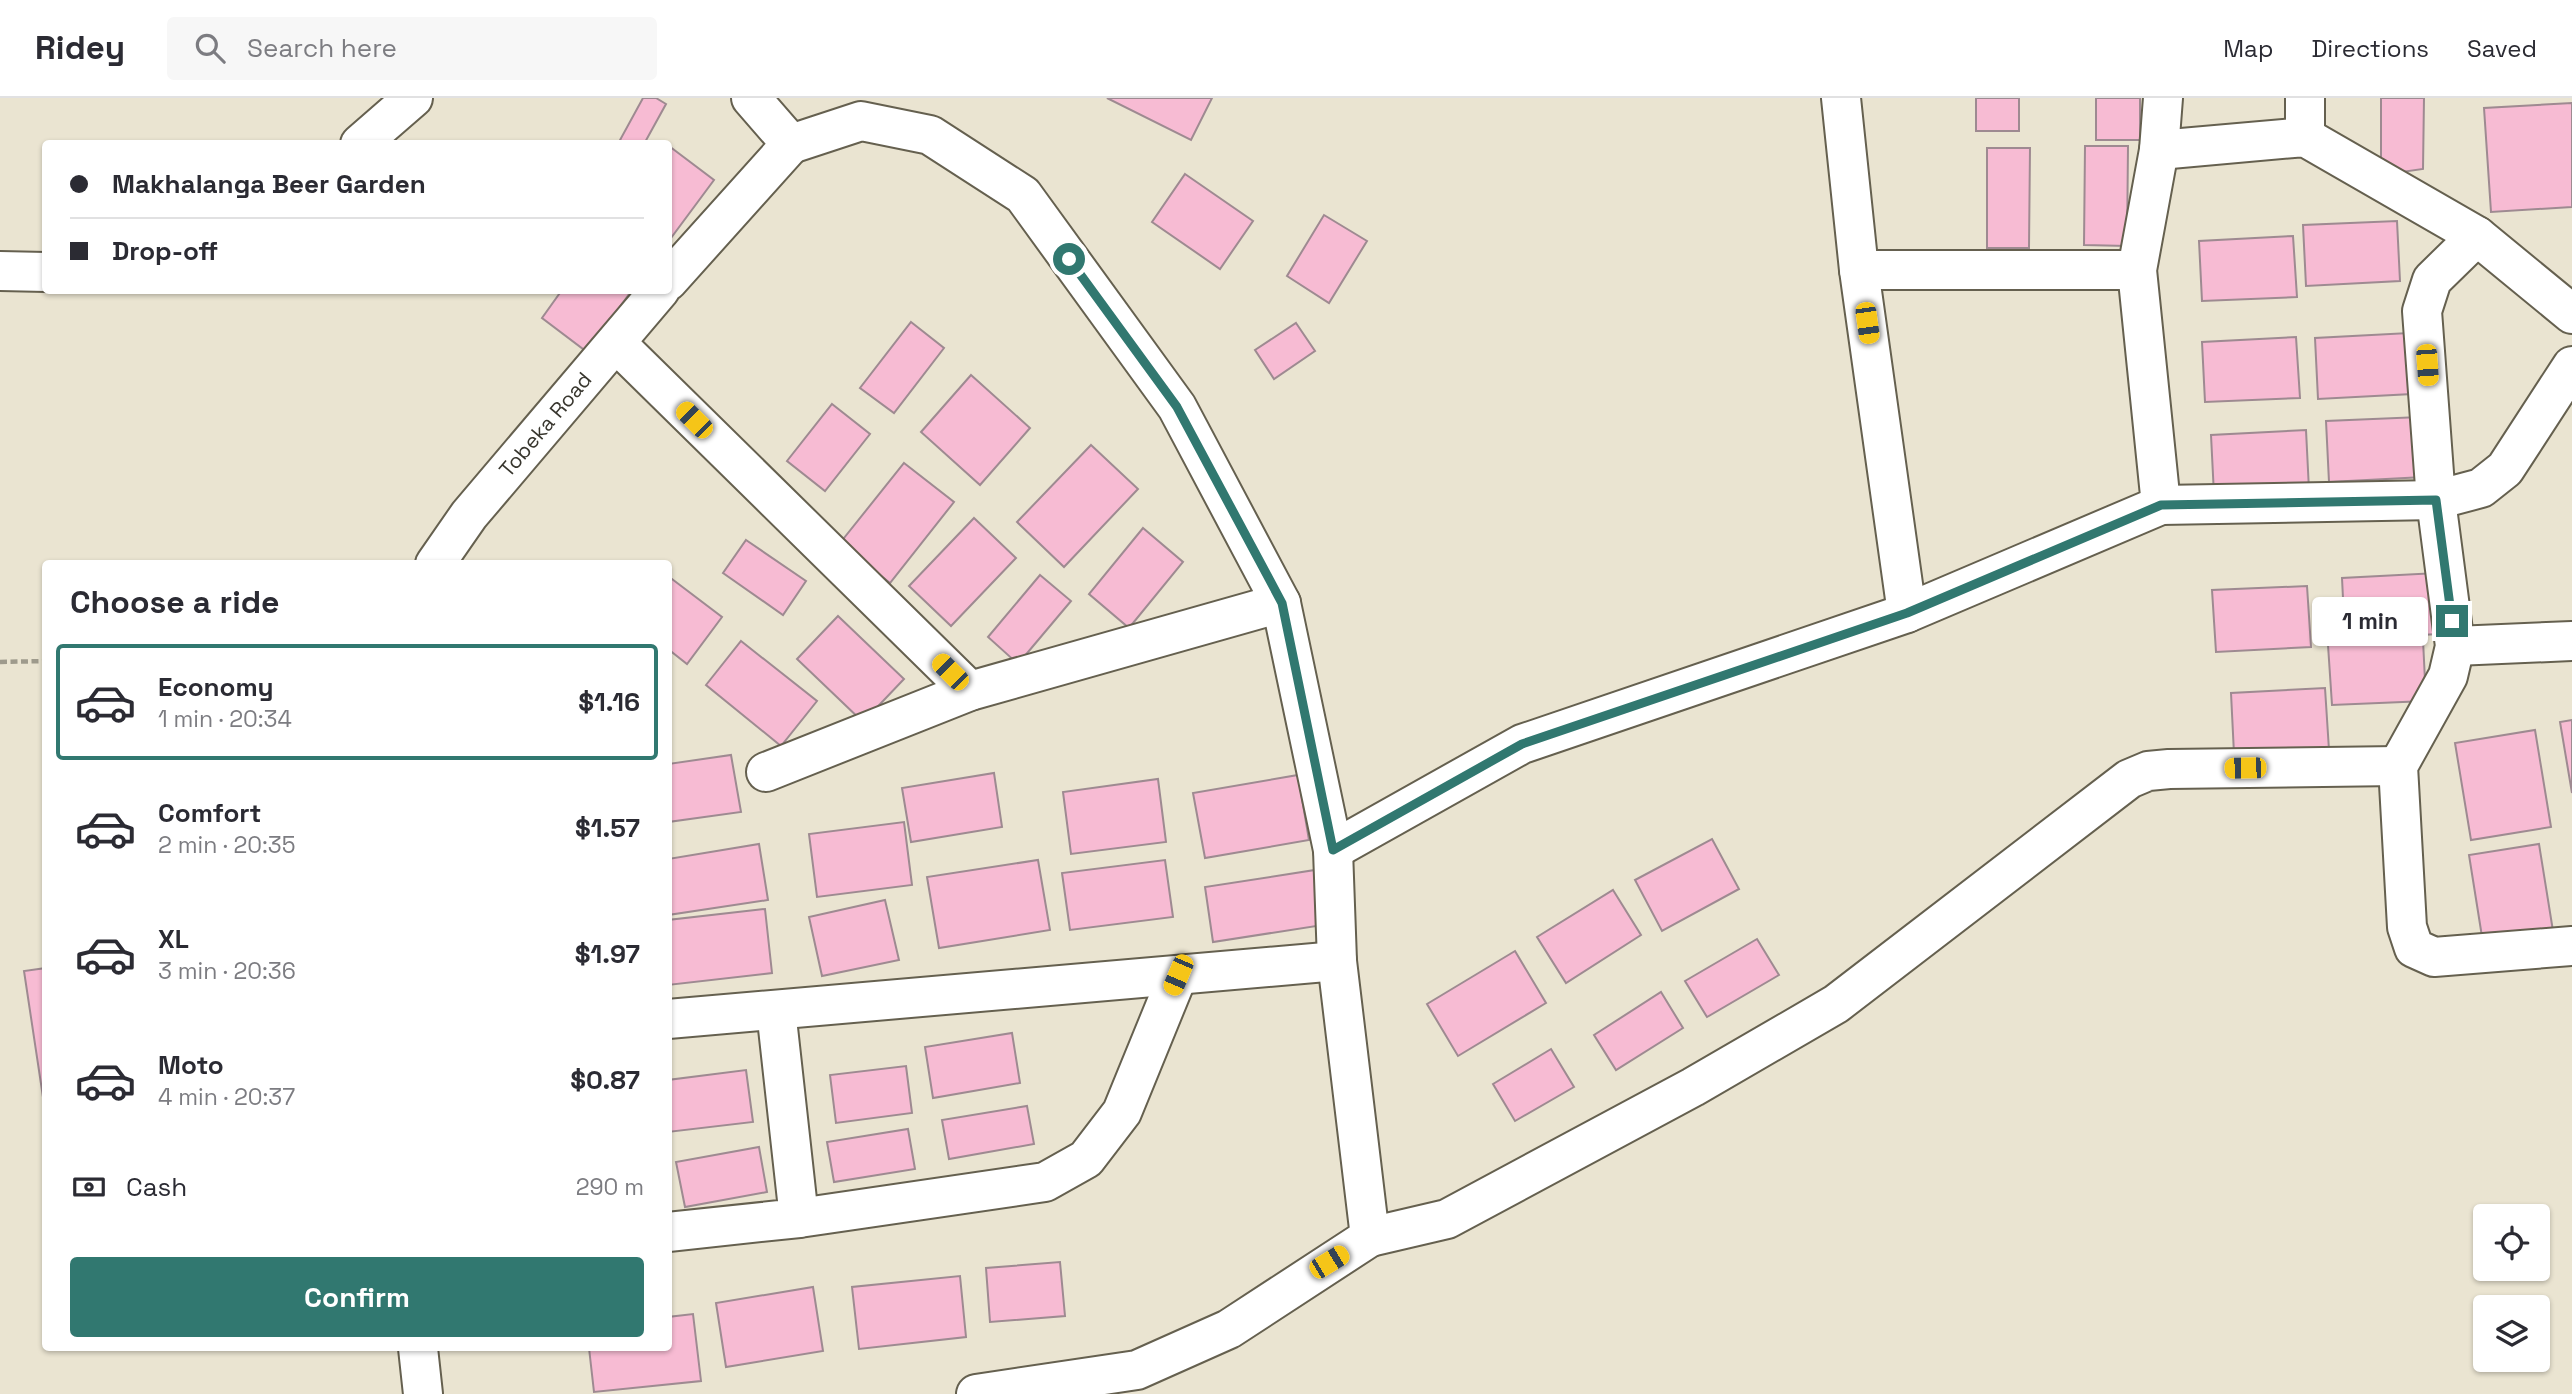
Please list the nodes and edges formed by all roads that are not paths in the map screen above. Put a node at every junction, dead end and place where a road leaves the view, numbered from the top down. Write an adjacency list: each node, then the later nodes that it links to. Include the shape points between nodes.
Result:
1 (413, 98): 7 (street)
2 (751, 98): 8 (street)
3 (1841, 98): 11 (street)
4 (2163, 98): 9 (street)
5 (2305, 98): 6 (street)
6 (2305, 137): 9 (street); 10 (street)
7 (365, 140)
8 (791, 144): 15 (street); 23 (street, via 861,121 930,135 1023,195 1177,407)
9 (2159, 149): 12 (street)
10 (2477, 236): 17 (street); 20 (street, via 2432,280 2423,311)
11 (1859, 270): 12 (street); 24 (street)
12 (2137, 270): 21 (street)
13 (0, 271): 14 (street)
14 (42, 272)
15 (672, 277)
16 (657, 294): 18 (street, Tobeka Road)
17 (2572, 314)
18 (616, 343): 22 (street, Tobeka Road, via 470,515); 27 (street)
19 (2572, 366): 20 (street, via 2505,469 2481,488)
20 (2436, 500): 21 (street); 26 (street)
21 (2161, 505): 24 (street)
22 (439, 560)
23 (1282, 603): 27 (street); 30 (street)
24 (1907, 613): 30 (street, via 1522,744)
25 (2572, 641): 26 (street)
26 (2455, 646): 28 (street, via 2448,676)
27 (970, 691): 29 (street)
28 (2398, 766): 31 (street, via 2407,927 2414,947 2434,957); 38 (street, via 2169,769 2129,779 1836,1004 1447,1219)
29 (766, 772)
30 (1333, 850): 32 (street)
31 (2572, 946)
32 (1337, 961): 33 (street); 38 (street)
33 (1178, 975): 34 (street); 36 (street, via 1122,1112 1086,1159 1045,1181)
34 (776, 1010): 35 (street); 36 (street)
35 (672, 1019)
36 (799, 1218): 37 (street)
37 (672, 1232)
38 (1370, 1237): 41 (street, via 1229,1329 1137,1370)
39 (418, 1351): 40 (street)
40 (423, 1394)
41 (976, 1394)

